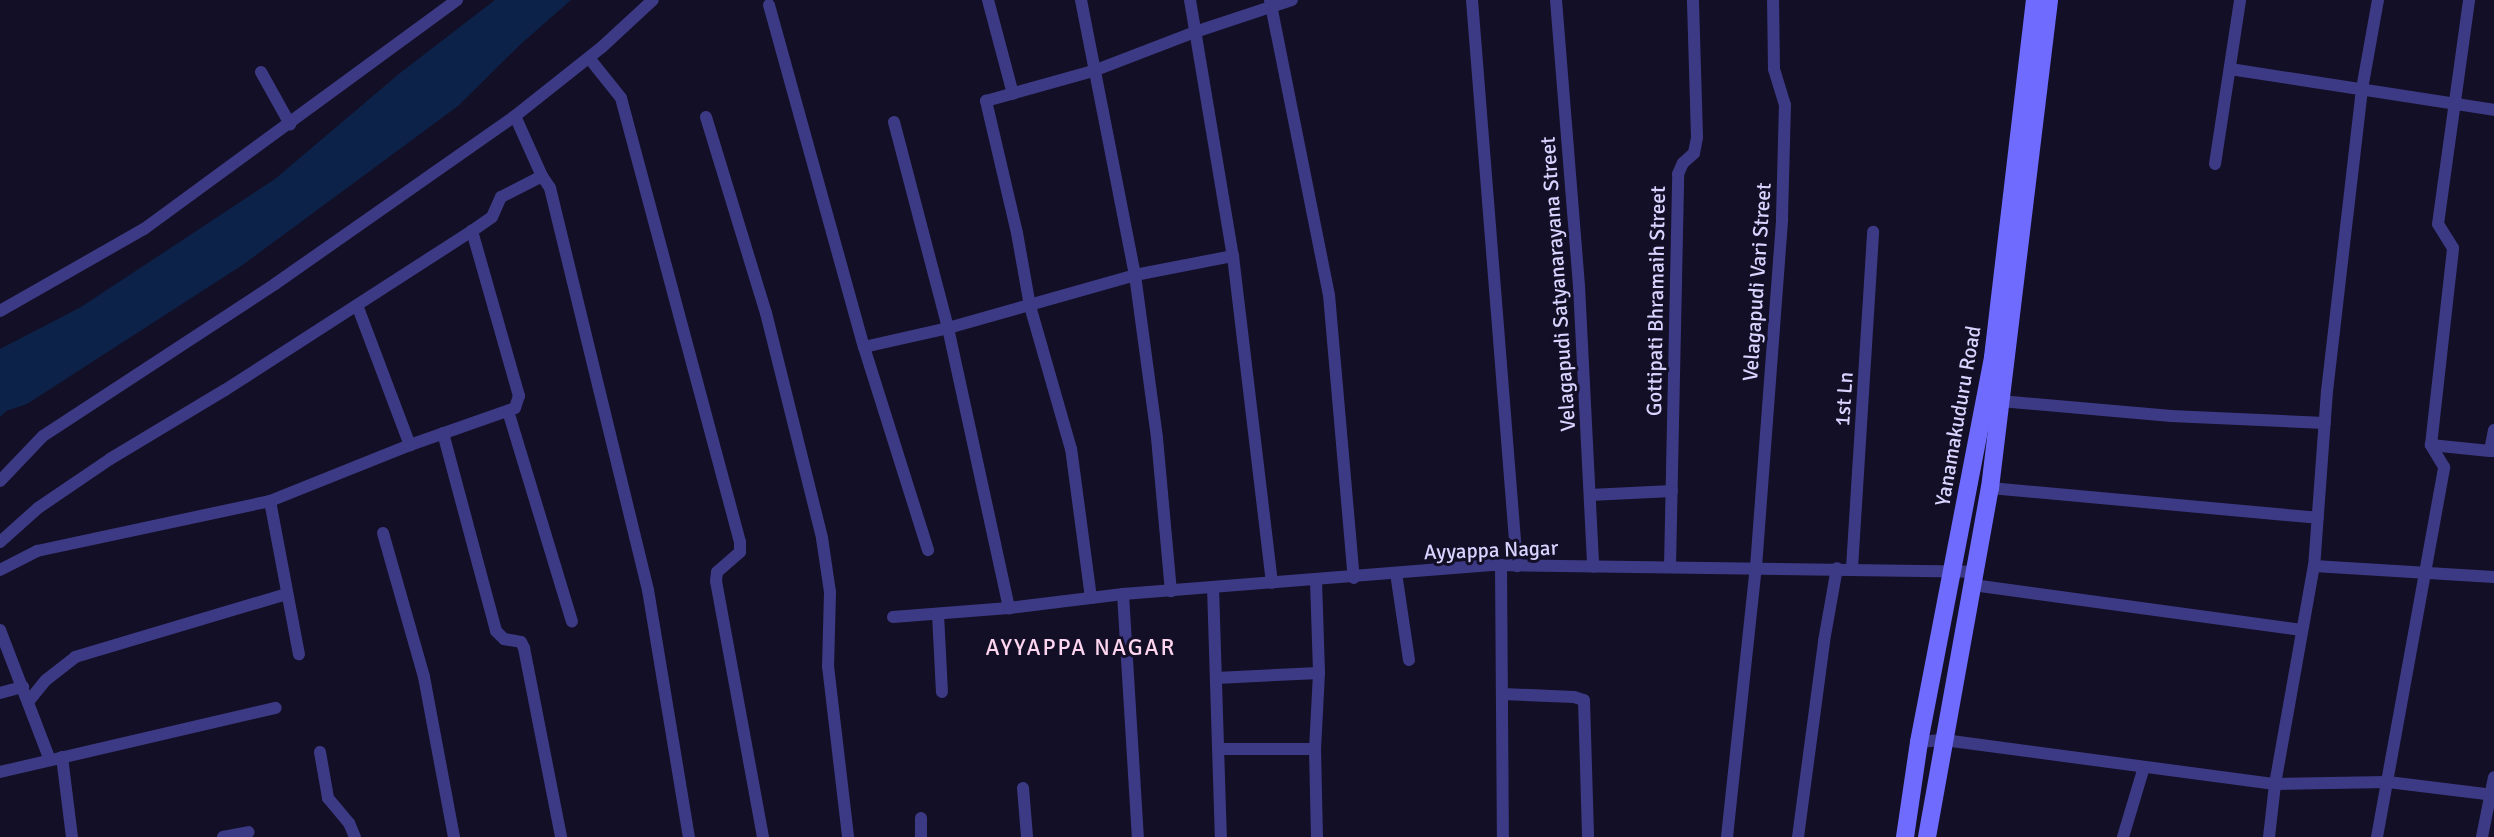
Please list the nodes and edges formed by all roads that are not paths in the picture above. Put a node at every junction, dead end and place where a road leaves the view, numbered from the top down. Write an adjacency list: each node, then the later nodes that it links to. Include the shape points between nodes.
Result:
1 (653, 0): 19 (street)
2 (988, 0): 24 (street)
3 (1081, 0): 21 (street)
4 (1190, 0): 18 (street)
5 (1292, 0): 16 (street)
6 (1472, 0): 60 (street)
7 (1556, 0): 53 (street, Velagapudi Satyanarayana Street)
8 (1693, 0): 52 (street, Gottipati Bhramaih Street, via 1697,137 1694,153 1678,174)
9 (1773, 0): 64 (street, Velagapudi Vari Street, via 1774,69 1785,105 1782,218)
10 (2035, 0): 68 (street, Yanamakuduru Road, via 1993,357)
11 (2049, 0): 42 (street, Yanamakuduru Road)
12 (2240, 0): 20 (street)
13 (2378, 0): 23 (street)
14 (2469, 0): 25 (street)
15 (453, 1): 30 (street)
16 (1270, 3): 18 (street); 72 (street, via 1329,295)
17 (769, 5): 41 (street)
18 (1195, 32): 21 (street); 35 (street)
19 (589, 58): 27 (street); 118 (street, via 621,98 740,541 740,552 717,572 716,581)
20 (2230, 69): 23 (street); 31 (street)
21 (1096, 70): 24 (street); 36 (street)
22 (261, 72): 30 (street)
23 (2362, 89): 25 (street); 44 (street)
24 (1013, 94): 38 (street, via 986,100)
25 (2454, 104): 26 (street); 48 (street, via 2438,224 2453,248)
26 (2494, 110)
27 (515, 116): 32 (street); 50 (street, via 275,284 43,436)
28 (706, 117): 119 (street, via 766,313 822,538 830,592 828,666)
29 (894, 122): 40 (street)
30 (290, 124): 39 (street, via 144,229)
31 (2215, 164)
32 (542, 176): 33 (street, via 501,197 492,216); 117 (street, via 550,188 648,590)
33 (472, 231): 37 (street); 43 (street, via 519,396 515,408)
34 (1873, 232): 66 (street, 1st Ln)
35 (1233, 256): 36 (street); 75 (street)
36 (1135, 275): 38 (street); 77 (street)
37 (357, 305): 47 (street); 57 (street, via 110,459 38,508)
38 (1030, 306): 40 (street); 80 (street, via 1071,449)
39 (1, 307)
40 (948, 328): 41 (street); 81 (street)
41 (864, 347): 58 (street)
42 (2000, 401): 44 (street); 51 (street, Yanamakuduru Road)
43 (508, 411): 46 (street); 84 (street)
44 (2325, 423): 55 (street)
45 (2494, 430): 49 (street)
46 (443, 433): 47 (street); 116 (street, via 496,631 504,639 521,642 524,648)
47 (410, 445): 54 (street)
48 (2431, 445): 49 (street); 70 (street, via 2444,467)
49 (2492, 451)
50 (0, 481)
51 (1990, 488): 55 (street); 73 (street, Yanamakuduru Road)
52 (1672, 491): 53 (street); 63 (street, Gottipati Bhramaih Street)
53 (1590, 495): 62 (street, Velagapudi Satyanarayana Street)
54 (270, 501): 67 (street, via 37,551); 78 (street)
55 (2318, 518): 61 (street)
56 (383, 533): 115 (street, via 424,677)
57 (0, 542)
58 (928, 550)
59 (1502, 565): 60 (street, Ayyappa Nagar); 69 (street, Ayyappa Nagar); 94 (street)
60 (1517, 566): 62 (street, Ayyappa Nagar)
61 (2314, 566): 70 (street); 86 (street)
62 (1593, 567): 63 (street, Ayyappa Nagar)
63 (1670, 567): 64 (street, Ayyappa Nagar)
64 (1756, 567): 65 (street, Ayyappa Nagar); 127 (street, Velagapudi Vari Street)
65 (1837, 568): 66 (street, Ayyappa Nagar); 128 (street)
66 (1852, 568): 68 (street, Ayyappa Nagar)
67 (0, 570)
68 (1954, 571): 73 (street, Ayyappa Nagar); 98 (street, Yanamakuduru Road)
69 (1396, 573): 72 (street, Ayyappa Nagar); 88 (street)
70 (2426, 573): 71 (street); 106 (street)
71 (2494, 577)
72 (1354, 578): 74 (street, Ayyappa Nagar)
73 (1974, 578): 86 (street, Ayyappa Nagar); 97 (street, Yanamakuduru Road)
74 (1316, 581): 75 (street, Ayyappa Nagar); 89 (street)
75 (1272, 583): 76 (street, Ayyappa Nagar)
76 (1213, 587): 77 (street, Ayyappa Nagar); 90 (street)
77 (1171, 591): 79 (street, Ayyappa Nagar)
78 (286, 594): 87 (street); 95 (street, via 75,657)
79 (1123, 594): 80 (street, Ayyappa Nagar); 122 (street)
80 (1091, 598): 81 (street, Ayyappa Nagar)
81 (1009, 608): 82 (street, Ayyappa Nagar)
82 (938, 614): 83 (street, Ayyappa Nagar); 92 (street)
83 (893, 617)
84 (572, 621)
85 (0, 630): 91 (street)
86 (2302, 630): 107 (street)
87 (299, 654)
88 (1409, 660)
89 (1319, 673): 90 (street); 100 (street)
90 (1216, 678): 99 (street)
91 (23, 687): 93 (street); 95 (street)
92 (942, 692)
93 (0, 693)
94 (1503, 694): 125 (street); 126 (street, via 1584,700)
95 (28, 702): 102 (street)
96 (276, 708): 102 (street)
97 (1944, 740): 98 (street); 103 (street); 130 (street, Yanamakuduru Road)
98 (1919, 742): 129 (street, Yanamakuduru Road)
99 (1219, 749): 100 (street); 123 (street)
100 (1315, 749): 124 (street)
101 (320, 752): 114 (street, via 328,798)
102 (56, 759): 104 (street); 112 (street)
103 (2144, 767): 107 (street); 131 (street)
104 (0, 772)
105 (2494, 777): 109 (street)
106 (2388, 782): 107 (street); 109 (street); 133 (street)
107 (2275, 783): 132 (street)
108 (1023, 788): 121 (street)
109 (2492, 794): 134 (street)
110 (920, 818): 120 (street)
111 (249, 832): 113 (street)
112 (72, 837)
113 (223, 837)
114 (355, 837)
115 (454, 837)
116 (561, 837)
117 (689, 837)
118 (762, 837)
119 (848, 837)
120 (921, 837)
121 (1027, 837)
122 (1139, 837)
123 (1222, 837)
124 (1317, 837)
125 (1503, 837)
126 (1588, 837)
127 (1727, 837)
128 (1797, 837)
129 (1905, 837)
130 (1927, 837)
131 (2123, 837)
132 (2269, 837)
133 (2377, 837)
134 (2482, 837)

